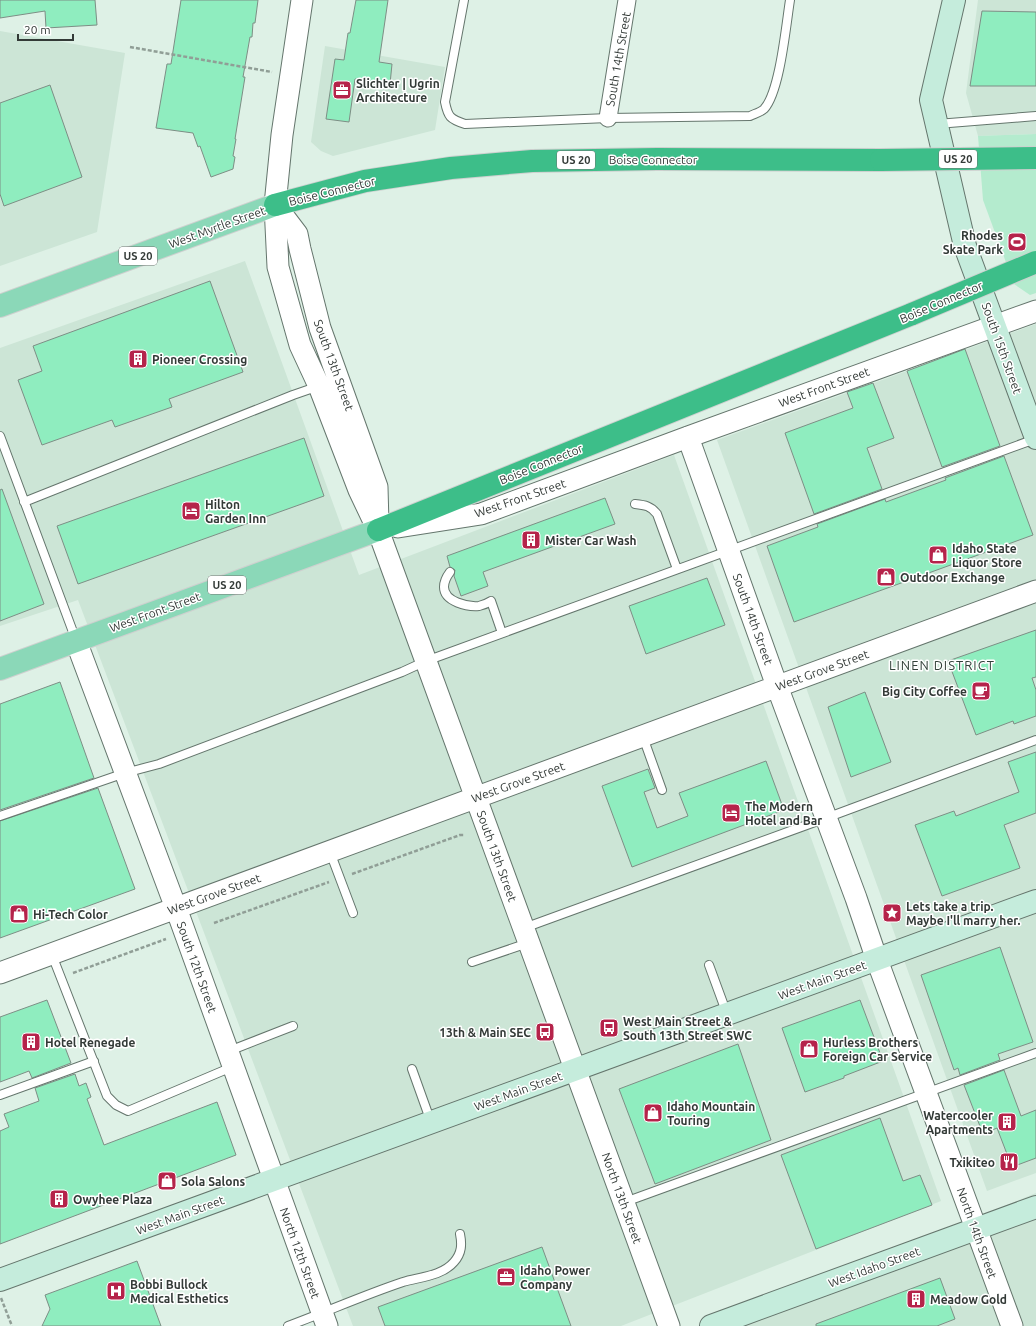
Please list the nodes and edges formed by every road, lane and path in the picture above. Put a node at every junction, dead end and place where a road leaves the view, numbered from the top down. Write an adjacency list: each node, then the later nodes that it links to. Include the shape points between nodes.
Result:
1 (302, 0): 7 (street, South 13th Street)
2 (464, 0): 9 (lane, via 445,102 447,113 453,120 465,124)
3 (628, 0): 9 (street, South 14th Street)
4 (790, 0): 9 (lane, via 778,78 773,95 763,110 750,116)
5 (954, 0): 10 (main road, South 15th Street, via 931,100)
6 (130, 47): 7 (path)
7 (290, 75): 12 (street, South 13th Street)
8 (1036, 116): 10 (lane)
9 (608, 118)
10 (936, 124): 16 (main road, South 15th Street, via 965,246)
11 (1036, 158): 12 (highway, Boise Connector / US 20, bridge, via 532,161 451,168 365,181)
12 (275, 205): 14 (main road, West Myrtle Street / US 20); 17 (street, South 13th Street, via 278,267 300,345); 23 (street, South 13th Street, via 298,234 320,328 377,487)
13 (1036, 262): 23 (highway, Boise Connector / US 20, bridge)
14 (0, 306)
15 (1036, 311): 16 (street, West Front Street)
16 (994, 327): 19 (street, West Front Street); 20 (main road, South 15th Street)
17 (319, 386): 21 (lane); 23 (street, South 13th Street, via 359,490)
18 (0, 436): 21 (lane)
19 (688, 436): 23 (street, West Front Street, via 481,514); 24 (street, South 14th Street)
20 (1036, 438): 24 (lane)
21 (24, 502): 29 (lane)
22 (635, 504): 25 (lane, via 646,506 658,514)
23 (378, 530): 29 (main road, West Front Street / US 20); 30 (street, South 13th Street)
24 (729, 550): 25 (lane); 32 (street, South 14th Street)
25 (677, 569): 28 (lane)
26 (450, 572): 28 (lane, via 444,588 447,595 463,604 480,606 491,601)
27 (1036, 591): 32 (street, West Grove Street)
28 (502, 633): 30 (lane)
29 (76, 641): 31 (main road, West Front Street / US 20); 35 (street, South 12th Street)
30 (426, 661): 35 (lane, via 159,764); 37 (street, South 13th Street)
31 (0, 669)
32 (777, 686): 33 (street, West Grove Street); 39 (street, South 14th Street)
33 (642, 736): 36 (lane); 37 (street, West Grove Street)
34 (1036, 740): 39 (lane)
35 (125, 774): 38 (lane); 42 (street, South 12th Street)
36 (662, 790)
37 (476, 798): 40 (street, West Grove Street); 44 (street, South 13th Street)
38 (0, 816)
39 (826, 818): 44 (lane); 47 (street, South 14th Street)
40 (330, 851): 42 (street, West Grove Street); 43 (lane)
41 (1036, 900): 47 (main road, West Main Street)
42 (176, 908): 46 (street, West Grove Street); 55 (street, South 12th Street)
43 (353, 913)
44 (526, 936): 48 (lane); 58 (street, South 13th Street)
45 (169, 939): 51 (path, via 160,940)
46 (52, 954): 50 (street, West Grove Street); 51 (lane)
47 (877, 960): 52 (main road, West Main Street); 59 (street, North 14th Street)
48 (472, 962)
49 (709, 966): 52 (lane)
50 (0, 973)
51 (61, 977): 56 (lane)
52 (727, 1014): 58 (main road, West Main Street)
53 (293, 1026): 55 (lane)
54 (1036, 1053): 59 (lane)
55 (230, 1059): 56 (lane, via 128,1111 116,1105 107,1096); 62 (street, South 12th Street)
56 (94, 1061): 60 (lane)
57 (412, 1069): 61 (lane)
58 (576, 1070): 61 (main road, West Main Street); 63 (street, North 13th Street)
59 (926, 1094): 63 (lane); 65 (street, North 14th Street)
60 (0, 1095)
61 (431, 1122): 62 (main road, West Main Street)
62 (274, 1180): 67 (main road, West Main Street); 69 (street, North 12th Street)
63 (624, 1203): 72 (street, North 13th Street)
64 (1036, 1207): 65 (main road, West Idaho Street)
65 (976, 1229): 73 (main road, West Idaho Street); 74 (street, North 14th Street)
66 (460, 1234): 69 (lane, via 462,1245 459,1254 454,1263 444,1271 404,1282)
67 (0, 1280)
68 (3, 1302): 70 (path)
69 (324, 1320): 71 (lane)
70 (12, 1326)
71 (288, 1326)
72 (669, 1326)
73 (711, 1326)
74 (1012, 1326)

